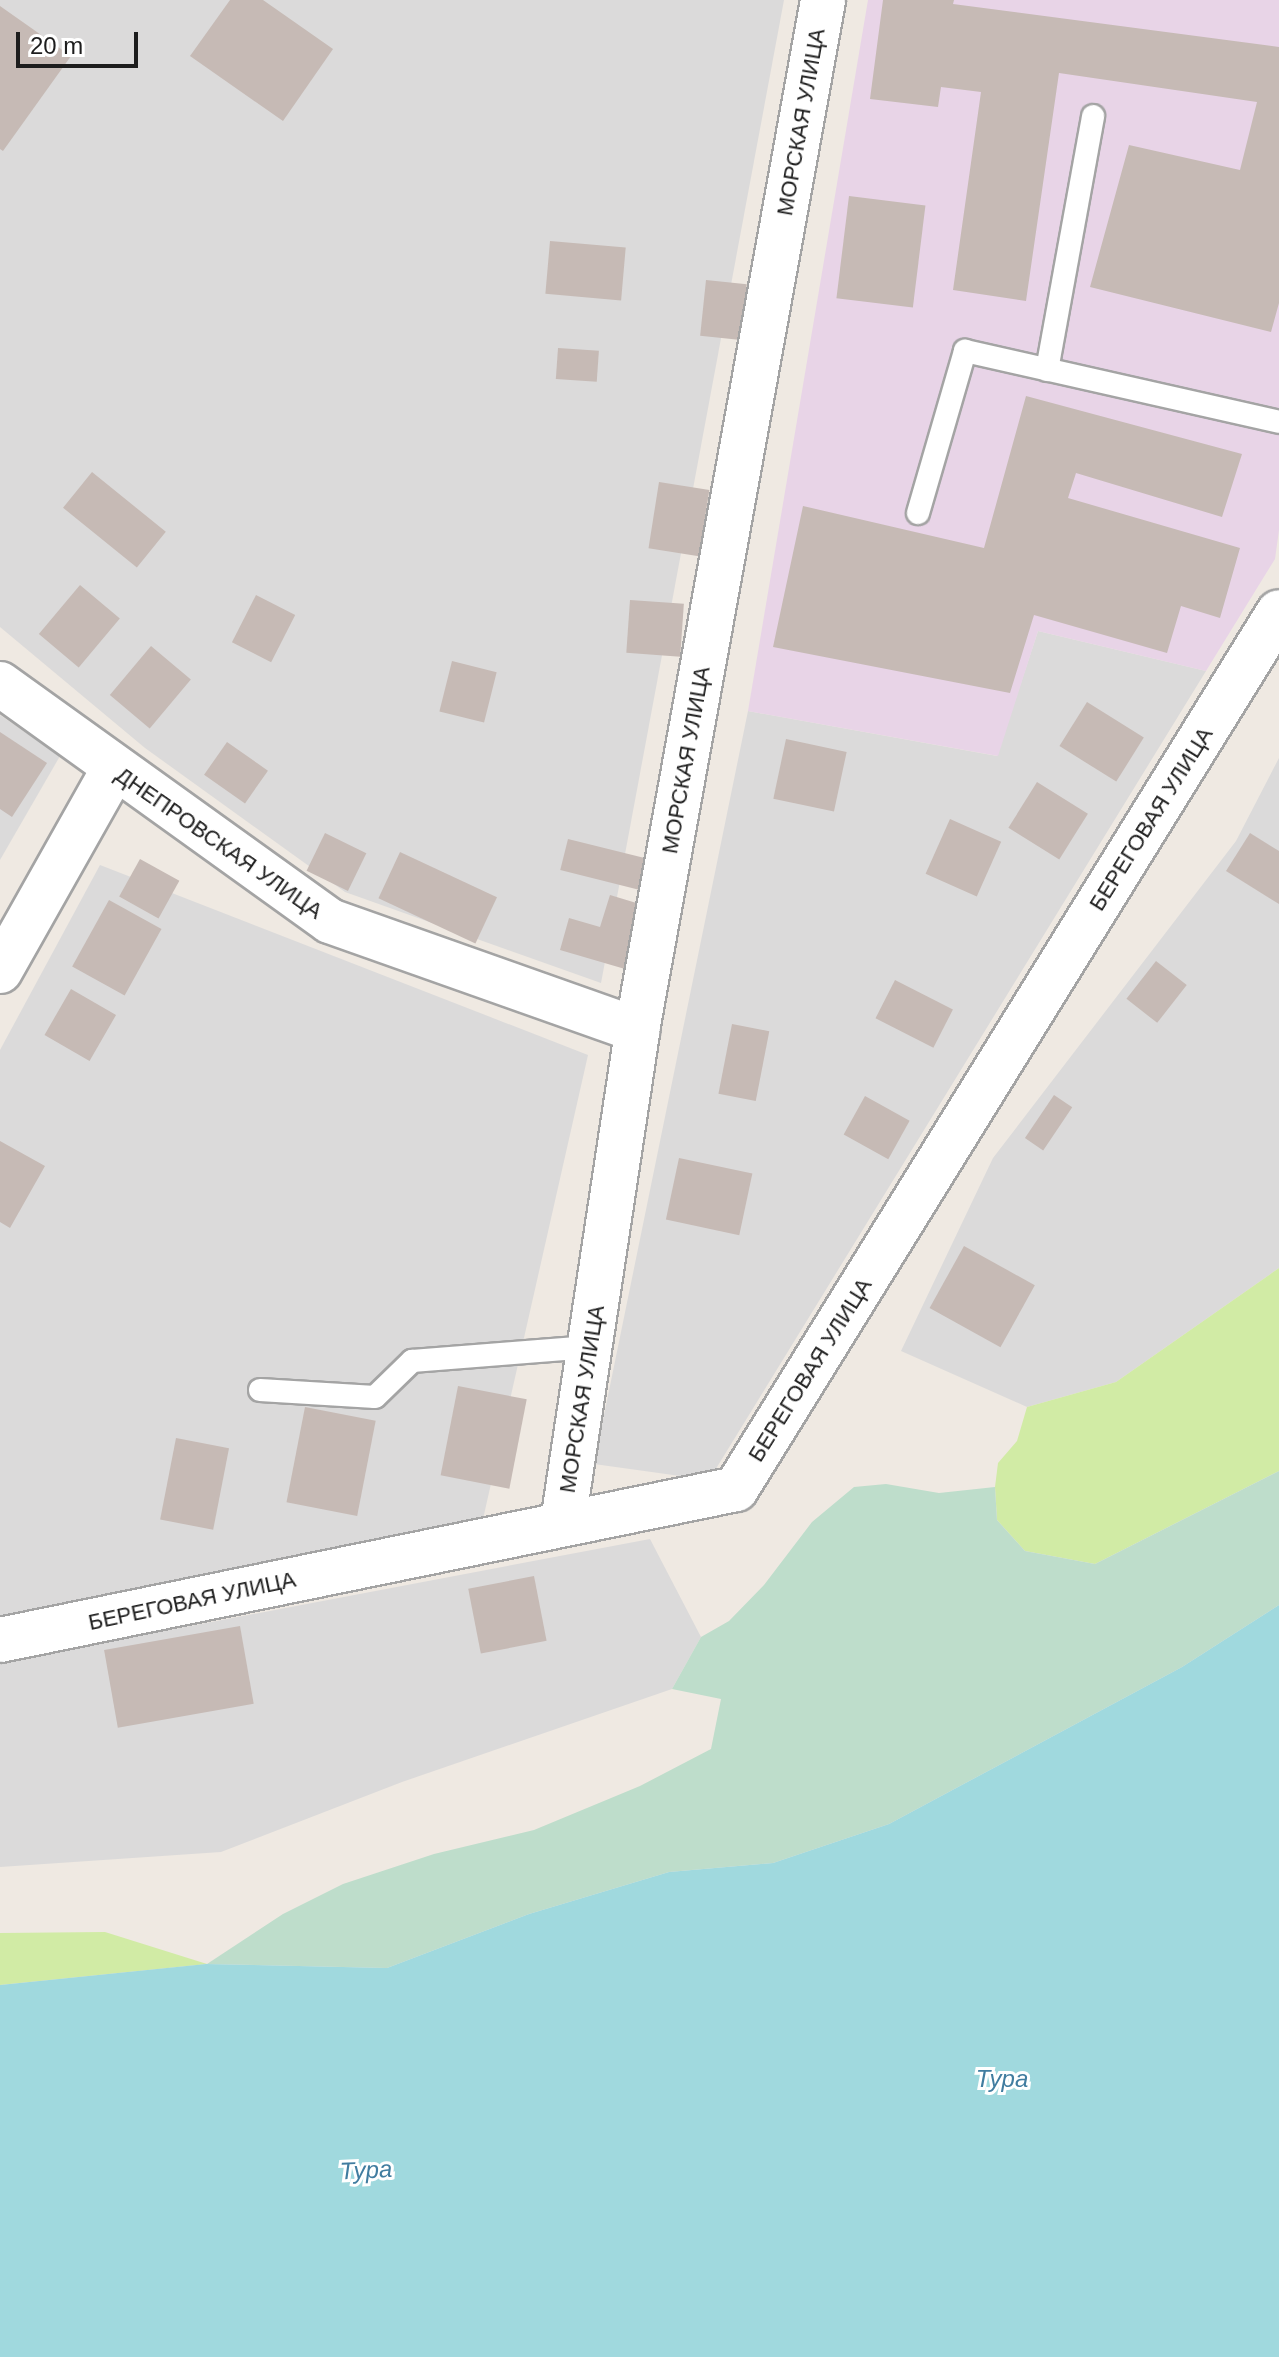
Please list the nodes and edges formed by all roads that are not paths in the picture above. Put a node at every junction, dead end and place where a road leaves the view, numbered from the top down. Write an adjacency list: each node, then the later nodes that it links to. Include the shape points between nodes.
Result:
1 (823, 0): 10 (street, МОРСКАЯ УЛИЦА)
2 (1093, 116): 3 (lane)
3 (1047, 370): 4 (lane); 5 (lane, via 965,351)
4 (1279, 422)
5 (918, 513)
6 (1279, 612): 13 (street, БЕРЕГОВАЯ УЛИЦА, via 736,1489)
7 (0, 684): 8 (street, ДНЕПРОВСКАЯ УЛИЦА)
8 (114, 769): 9 (street); 10 (street, ДНЕПРОВСКАЯ УЛИЦА, via 330,921)
9 (0, 971)
10 (637, 1030): 11 (street, МОРСКАЯ УЛИЦА)
11 (589, 1347): 12 (lane, via 412,1361 375,1397); 13 (street, МОРСКАЯ УЛИЦА)
12 (260, 1390)
13 (563, 1522): 14 (street, БЕРЕГОВАЯ УЛИЦА)
14 (0, 1640)

